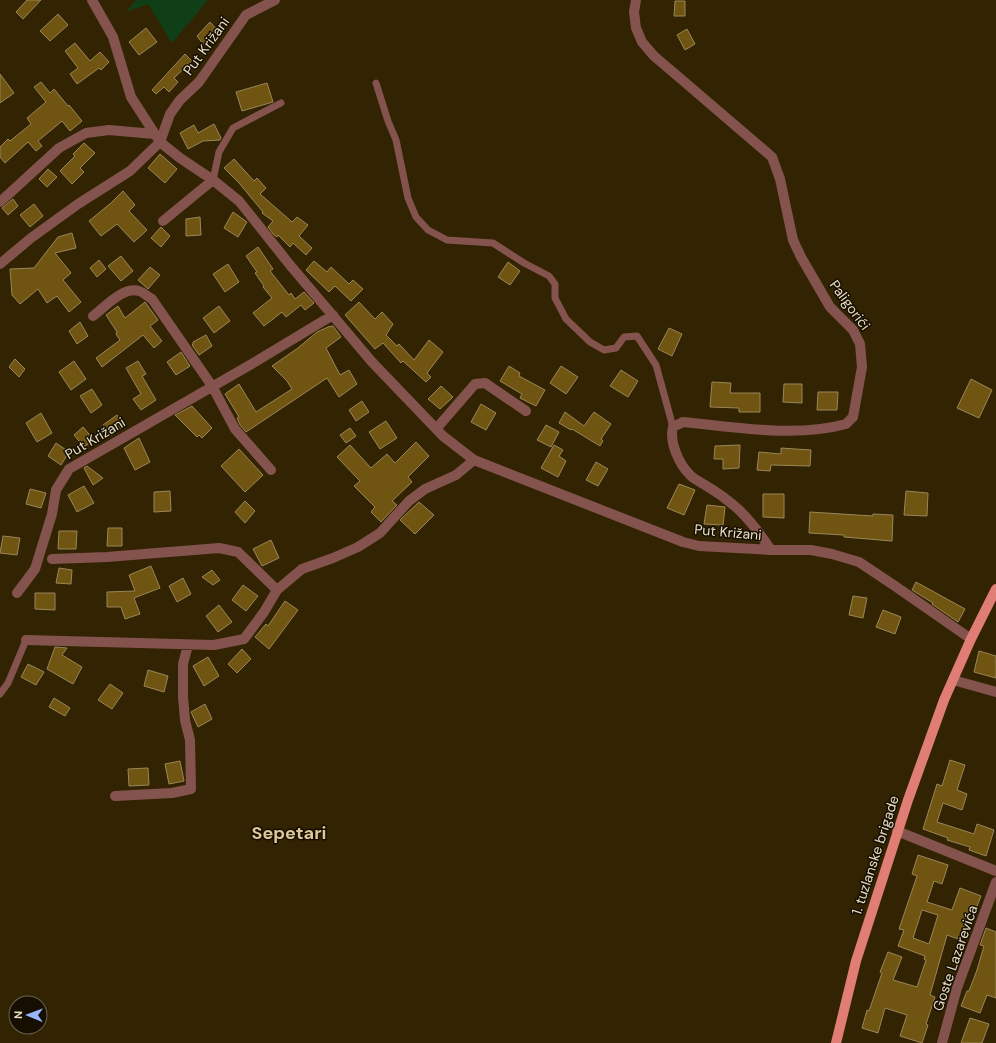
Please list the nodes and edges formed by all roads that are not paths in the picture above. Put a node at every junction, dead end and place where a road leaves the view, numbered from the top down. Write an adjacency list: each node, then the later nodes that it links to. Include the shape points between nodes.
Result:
1 (92, 0): 6 (street, Put Križani, via 113,37 131,97)
2 (275, 0): 6 (street, Put Križani, via 246,15 199,82 180,100)
3 (636, 0): 15 (street, Paligorići, via 636,28 642,42 654,56 772,157 780,179 793,240 830,307 853,330 860,344 862,367 853,416 846,424 808,430 777,431 683,422)
4 (376, 82): 15 (lane, via 396,140 408,198 416,217 428,230 447,240 492,243 549,276 555,284 555,298 566,319 590,342 604,350 616,348 624,337 637,336 656,365)
5 (281, 103): 7 (lane, via 233,128 219,152)
6 (157, 138): 7 (street, Put Križani, via 180,158); 8 (street, via 109,130 86,133 59,148); 10 (street, Put Križani, via 130,171 31,238)
7 (213, 180): 9 (street); 11 (street, Put Križani, via 239,201)
8 (0, 202)
9 (163, 221)
10 (0, 264)
11 (333, 315): 13 (street, Put Križani); 16 (street, Put Križani, via 372,362)
12 (93, 316): 13 (street, via 119,295 130,290 138,290 152,299)
13 (212, 386): 18 (street, via 235,429); 23 (street, Put Križani, via 69,469 56,490 52,514 35,569)
14 (526, 412): 16 (street, via 485,383 475,384)
15 (673, 427): 19 (street, via 673,445 678,458 690,475 737,508 758,530)
16 (436, 429): 17 (street, Put Križani)
17 (474, 460): 19 (street, Put Križani, via 683,542 699,546); 22 (street, via 456,475 425,489 409,501 380,533 333,558 302,569)
18 (271, 470)
19 (771, 550): 24 (street, Put Križani, via 811,550 858,562)
20 (52, 559): 22 (street, via 220,548 238,552)
21 (996, 589): 24 (main road, 1. tuzlanske brigade)
22 (277, 590): 26 (street, via 244,639 214,645)
23 (17, 593)
24 (971, 639): 27 (main road, 1. tuzlanske brigade)
25 (26, 640): 26 (street); 29 (lane, via 8,683)
26 (188, 645): 30 (street, via 183,664 183,697 190,740 191,789 172,793)
27 (953, 680): 28 (street); 31 (main road, 1. tuzlanske brigade)
28 (996, 692)
29 (0, 694)
30 (115, 796)
31 (897, 830): 32 (street); 34 (main road, 1. tuzlanske brigade, via 856,961)
32 (996, 871)
33 (996, 882): 35 (street, Goste Lazarevića, via 957,988)
34 (836, 1043)
35 (942, 1043)

